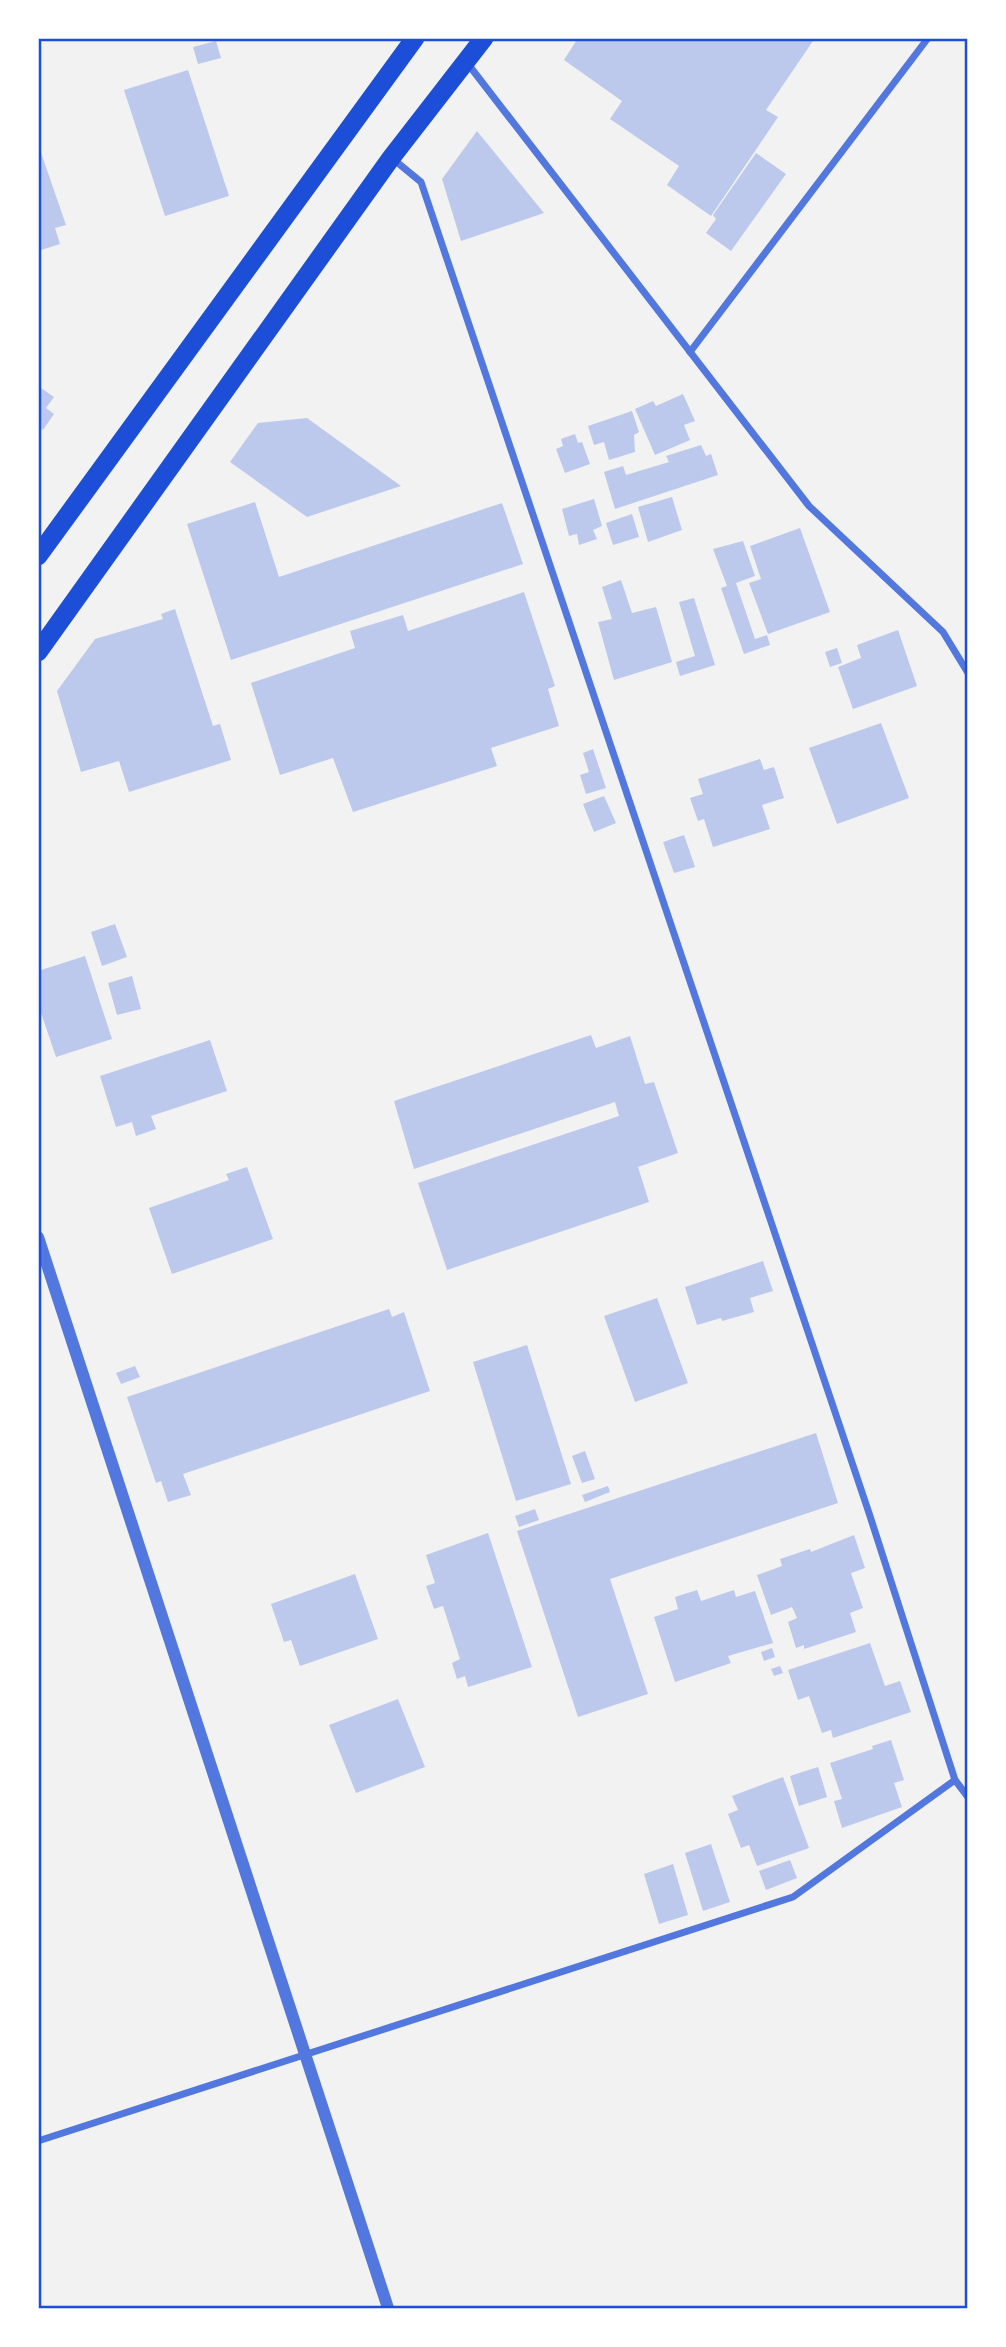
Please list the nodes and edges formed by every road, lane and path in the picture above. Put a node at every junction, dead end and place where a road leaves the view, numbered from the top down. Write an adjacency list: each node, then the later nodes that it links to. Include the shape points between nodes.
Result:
1 (415, 38): 7 (highway)
2 (484, 38): 4 (highway)
3 (928, 38): 6 (street)
4 (466, 62): 5 (highway); 6 (street)
5 (391, 158): 8 (highway); 11 (street, via 421,183)
6 (690, 352): 9 (street, via 809,506 943,632)
7 (38, 556)
8 (38, 652)
9 (968, 673)
10 (38, 1237): 13 (street)
11 (955, 1780): 12 (street); 13 (street, via 793,1897)
12 (968, 1797)
13 (306, 2053): 14 (street); 15 (street)
14 (38, 2141)
15 (388, 2308)

